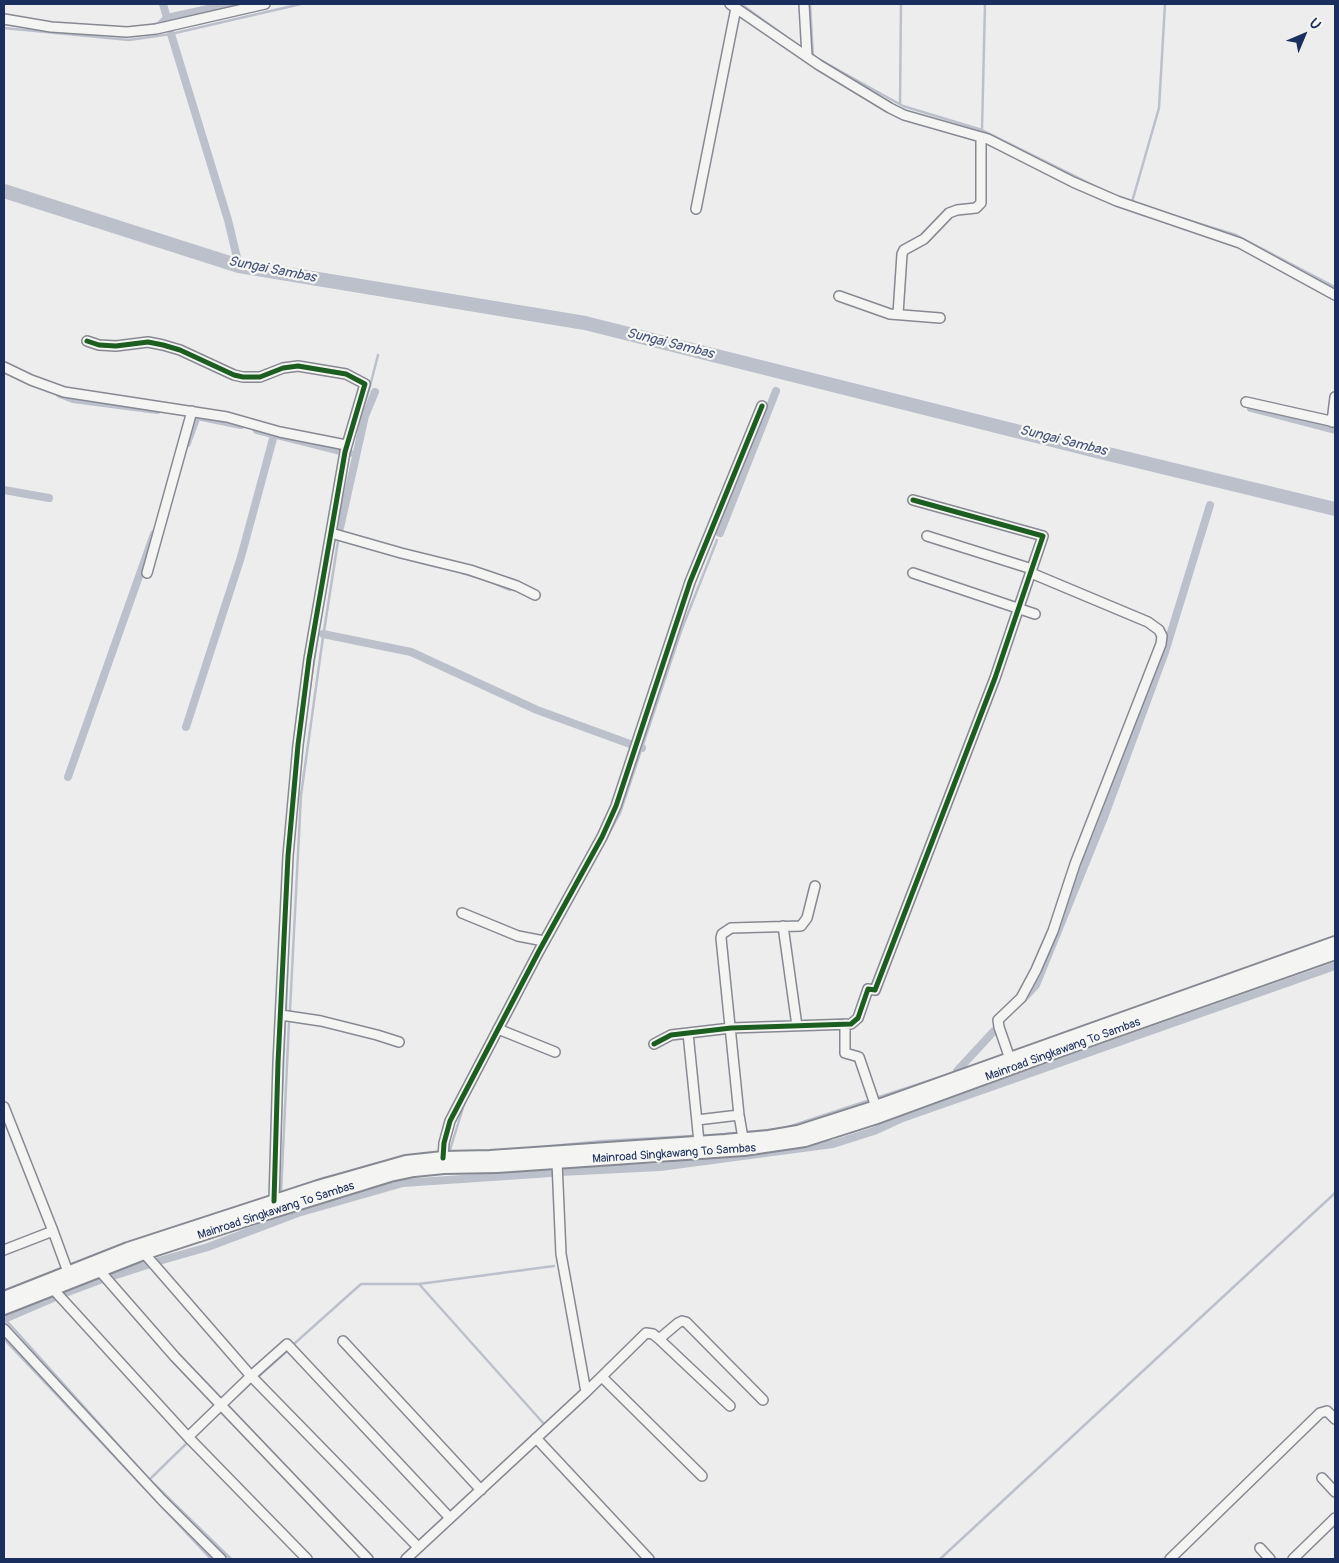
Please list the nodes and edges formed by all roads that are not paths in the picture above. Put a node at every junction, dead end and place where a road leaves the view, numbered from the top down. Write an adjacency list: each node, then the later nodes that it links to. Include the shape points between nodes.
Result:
1 (265, 4): 4 (street, via 156,29 127,32)
2 (804, 4): 5 (street)
3 (733, 6): 5 (street); 7 (street)
4 (4, 19)
5 (807, 56): 6 (street, via 897,112)
6 (981, 137): 8 (street, via 1125,204 1240,243); 10 (street, via 981,203 976,208 949,213 924,239 904,250)
7 (696, 209)
8 (1335, 294)
9 (839, 296): 10 (street)
10 (898, 314): 11 (street)
11 (940, 318)
12 (87, 341): 19 (street, via 116,346 148,342 163,345 243,377 260,377 298,366 360,380 366,386)
13 (4, 367): 17 (street, via 64,392)
14 (1335, 397): 18 (street)
15 (1246, 402): 18 (street)
16 (762, 406): 32 (street, via 690,582 616,806 602,838)
17 (192, 411): 19 (street); 24 (street)
18 (1334, 422)
19 (346, 445): 21 (street)
20 (913, 500): 23 (street, via 1043,536)
21 (331, 532): 26 (street, via 470,570); 35 (street, via 298,745 288,856)
22 (927, 536): 23 (street)
23 (1031, 571): 27 (street); 44 (street, via 1148,622 1162,636 1039,962 1022,998 998,1020)
24 (147, 573)
25 (913, 573): 27 (street)
26 (535, 595)
27 (1019, 608): 28 (street); 36 (street, via 874,990 868,989 858,1018 851,1024)
28 (1035, 614)
29 (815, 886): 31 (street, via 803,925)
30 (462, 913): 32 (street, via 518,936)
31 (783, 926): 37 (street); 38 (street, via 731,928 722,934 720,947)
32 (544, 941): 39 (street)
33 (1335, 943): 44 (highway, Mainroad Singkawang To Sambas)
34 (1335, 953): 45 (highway, Mainroad Singkawang To Sambas)
35 (281, 1015): 41 (street); 56 (street)
36 (845, 1024): 37 (street); 47 (street, via 845,1053 859,1057)
37 (797, 1026): 38 (street)
38 (731, 1028): 40 (street); 48 (street)
39 (498, 1029): 43 (street); 53 (street, via 450,1121)
40 (688, 1033): 42 (street, via 671,1035); 49 (street)
41 (399, 1042)
42 (654, 1044)
43 (555, 1052)
44 (1010, 1059): 45 (highway, Mainroad Singkawang To Sambas)
45 (976, 1076): 47 (highway, Mainroad Singkawang To Sambas); 52 (highway, Mainroad Singkawang To Sambas, via 839,1130 793,1142 744,1149)
46 (4, 1107): 57 (street)
47 (876, 1107): 50 (highway, Mainroad Singkawang To Sambas, via 798,1132)
48 (739, 1115): 49 (street); 50 (street)
49 (697, 1120): 51 (street)
50 (743, 1138): 51 (highway, Mainroad Singkawang To Sambas)
51 (700, 1142): 52 (highway, Mainroad Singkawang To Sambas)
52 (598, 1154): 53 (highway, Mainroad Singkawang To Sambas); 54 (highway, Mainroad Singkawang To Sambas)
53 (443, 1158): 55 (highway, Mainroad Singkawang To Sambas, via 394,1165)
54 (556, 1162): 55 (highway, Mainroad Singkawang To Sambas, via 414,1170); 70 (street, via 561,1254)
55 (319, 1192): 56 (highway, Mainroad Singkawang To Sambas); 59 (highway, Mainroad Singkawang To Sambas)
56 (274, 1201): 61 (highway, Mainroad Singkawang To Sambas, via 121,1251)
57 (53, 1231): 58 (street); 61 (street)
58 (4, 1250)
59 (144, 1253): 60 (highway, Mainroad Singkawang To Sambas); 68 (street)
60 (100, 1270): 62 (highway, Mainroad Singkawang To Sambas); 72 (street)
61 (68, 1272): 63 (highway, Mainroad Singkawang To Sambas)
62 (53, 1289): 64 (highway, Mainroad Singkawang To Sambas); 75 (street)
63 (4, 1298)
64 (4, 1308)
65 (4, 1329): 85 (street)
66 (659, 1339): 69 (street, via 646,1332); 71 (street, via 684,1321); 73 (street)
67 (344, 1341): 79 (street)
68 (251, 1376): 72 (street); 81 (street, via 287,1344); 83 (street)
69 (602, 1377): 70 (street); 77 (street)
70 (586, 1392): 76 (street)
71 (763, 1400)
72 (220, 1406): 75 (street); 87 (street)
73 (730, 1406)
74 (1335, 1420): 90 (street, via 1327,1411 1320,1413)
75 (188, 1436): 86 (street)
76 (536, 1438): 79 (street); 89 (street)
77 (702, 1476)
78 (1322, 1478): 80 (street)
79 (481, 1490): 81 (street)
80 (1335, 1492)
81 (450, 1518): 83 (street)
82 (1335, 1518): 92 (street)
83 (418, 1548): 88 (street)
84 (1260, 1548): 91 (street)
85 (221, 1559)
86 (307, 1559)
87 (368, 1559)
88 (406, 1559)
89 (649, 1559)
90 (1170, 1559)
91 (1270, 1559)
92 (1293, 1559)

